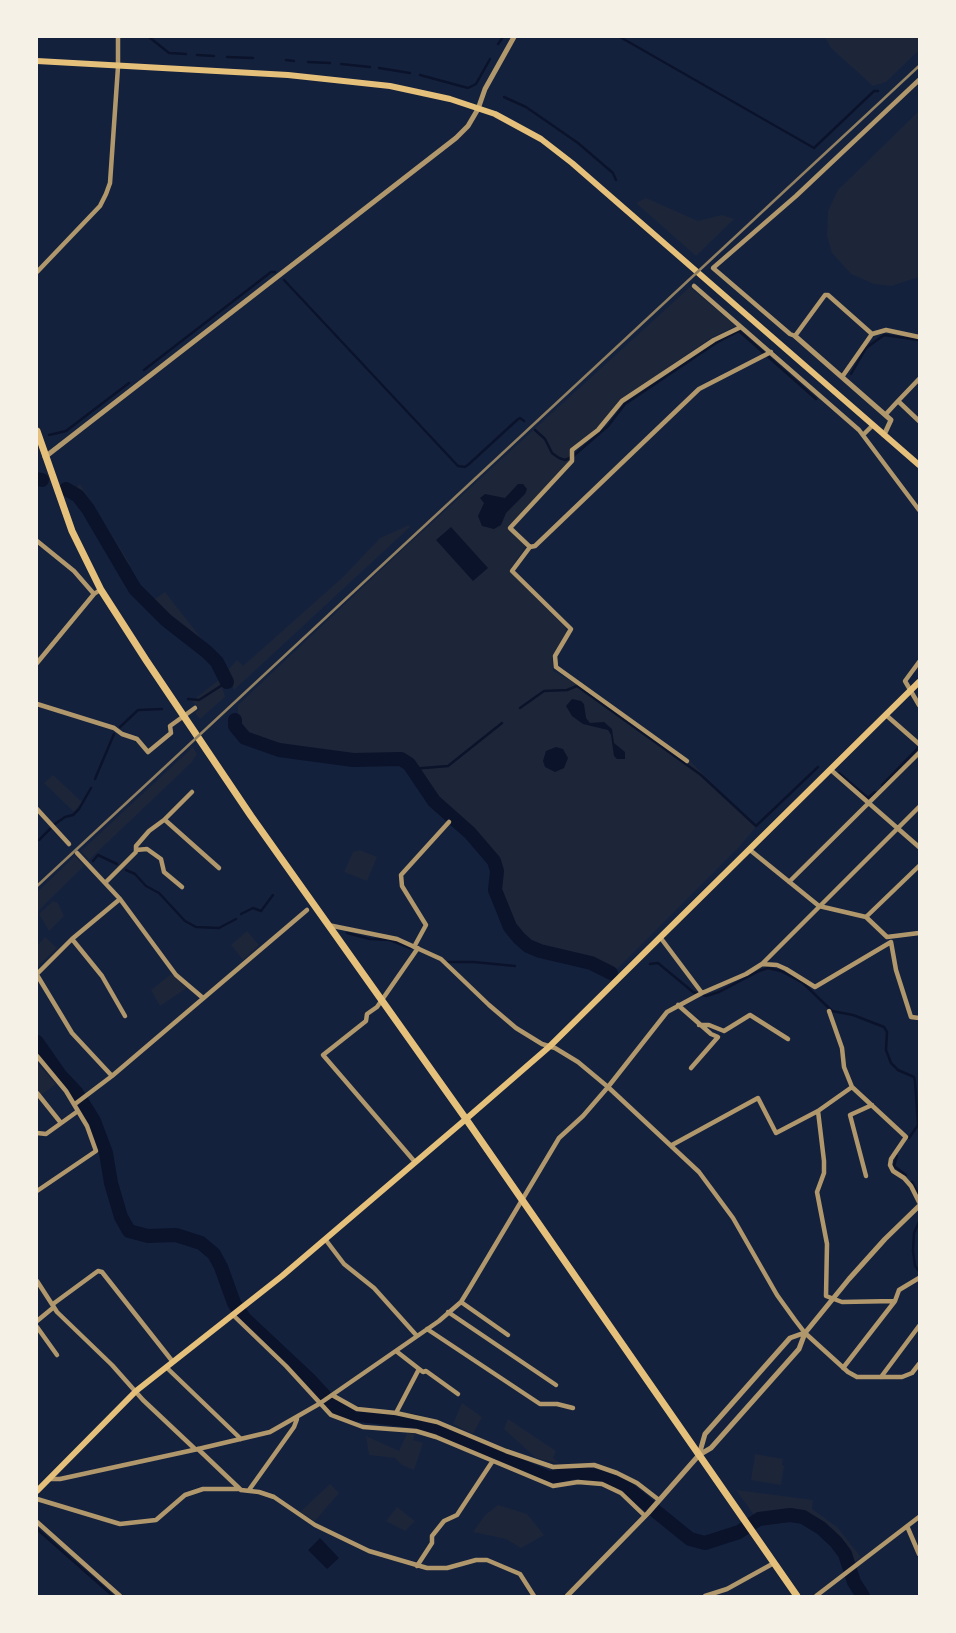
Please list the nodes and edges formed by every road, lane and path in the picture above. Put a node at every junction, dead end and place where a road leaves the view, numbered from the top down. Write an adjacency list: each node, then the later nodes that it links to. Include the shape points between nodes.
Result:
1 (118, 37): 4 (street)
2 (514, 37): 6 (street)
3 (37, 61): 4 (main road)
4 (118, 67): 6 (main road, via 288,75 390,86); 7 (street, via 106,194)
5 (919, 80): 11 (street, via 713,268)
6 (478, 109): 19 (main road, via 541,139 572,163); 23 (street, via 456,138)
7 (37, 272)
8 (694, 286): 9 (street)
9 (741, 327): 13 (street); 27 (street, via 622,401 598,430 572,450 572,461 510,528)
10 (872, 334): 11 (street, via 825,295); 12 (street, via 886,330); 14 (street)
11 (795, 336): 14 (street)
12 (919, 337)
13 (771, 352): 20 (street); 27 (street, via 699,389)
14 (842, 377): 17 (street)
15 (919, 379): 16 (street)
16 (898, 401): 17 (street); 18 (street)
17 (886, 414): 21 (street, via 891,420)
18 (919, 421)
19 (873, 425): 20 (street); 21 (main road)
20 (863, 435): 25 (street)
21 (884, 435): 24 (main road)
22 (37, 437): 23 (highway)
23 (45, 457): 28 (highway)
24 (919, 465)
25 (919, 510)
26 (37, 541): 28 (street)
27 (530, 547): 39 (street, via 512,571 571,629 555,656 556,667)
28 (97, 592): 30 (street); 62 (highway)
29 (919, 662): 32 (street, via 905,681)
30 (37, 663)
31 (919, 682): 32 (main road)
32 (911, 690): 34 (street); 36 (main road)
33 (37, 704): 35 (street, via 114,728 137,739 148,752 171,733 170,726)
34 (919, 705)
35 (195, 708)
36 (886, 715): 37 (street); 40 (main road)
37 (919, 744)
38 (919, 753): 42 (street)
39 (687, 761)
40 (831, 770): 42 (street); 51 (main road)
41 (192, 792): 45 (street)
42 (868, 803): 47 (street); 55 (street)
43 (919, 807): 47 (street)
44 (37, 809): 48 (street)
45 (164, 820): 50 (street); 54 (street)
46 (449, 822): 67 (street, via 401,875 402,886 426,925)
47 (898, 829): 49 (street); 59 (street)
48 (69, 844)
49 (919, 847)
50 (136, 850): 56 (street); 57 (street, via 147,849 161,859 163,872)
51 (750, 850): 55 (street); 64 (main road)
52 (77, 853): 56 (street)
53 (919, 866): 61 (street)
54 (219, 868)
55 (789, 882): 59 (street)
56 (106, 883): 58 (street)
57 (182, 887)
58 (120, 898): 65 (street); 71 (street, via 176,975)
59 (819, 906): 61 (street); 68 (street)
60 (306, 909): 71 (street)
61 (866, 917): 66 (street)
62 (327, 924): 67 (street); 72 (highway)
63 (919, 933): 66 (street)
64 (660, 937): 70 (street); 79 (main road)
65 (72, 939): 69 (street); 75 (street, via 102,976)
66 (892, 940): 68 (street, via 816,988 777,965); 76 (street, via 911,1017)
67 (416, 947): 72 (street); 79 (street, via 441,959 507,1020)
68 (762, 964): 70 (street)
69 (37, 975): 82 (street, via 72,1033)
70 (702, 993): 73 (street)
71 (202, 998): 82 (street)
72 (381, 1000): 90 (highway); 94 (street, via 366,1021 323,1055)
73 (678, 1005): 77 (street); 83 (street, via 667,1012)
74 (829, 1011): 84 (street)
75 (125, 1016)
76 (919, 1018)
77 (699, 1025): 78 (street, via 724,1031 750,1015); 81 (street, via 719,1037)
78 (788, 1039)
79 (549, 1047): 83 (street, via 578,1062); 90 (main road)
80 (37, 1056): 86 (street)
81 (691, 1068)
82 (112, 1076): 86 (street)
83 (608, 1087): 93 (street); 97 (street, via 559,1138)
84 (852, 1087): 87 (street); 89 (street)
85 (37, 1093): 91 (street)
86 (75, 1104): 88 (street)
87 (872, 1105): 95 (street, via 850,1115); 98 (street, via 906,1137 890,1165 911,1185)
88 (79, 1111): 91 (street); 96 (street, via 96,1151)
89 (818, 1111): 93 (street, via 775,1133 758,1098); 102 (street, via 824,1173 817,1202 827,1244 826,1296)
90 (466, 1119): 94 (main road); 97 (highway)
91 (61, 1123): 92 (street, via 46,1134)
92 (37, 1133)
93 (672, 1145): 112 (street, via 733,1218 777,1295)
94 (415, 1162): 99 (main road)
95 (866, 1177)
96 (37, 1191)
97 (521, 1201): 104 (street); 133 (highway)
98 (919, 1204): 102 (street)
99 (325, 1239): 107 (main road); 114 (street)
100 (919, 1278): 103 (street, via 900,1290)
101 (37, 1281): 105 (street)
102 (833, 1300): 103 (street); 112 (street)
103 (895, 1301): 120 (street)
104 (460, 1302): 106 (street); 113 (street)
105 (54, 1306): 108 (street); 117 (street, via 102,1272); 124 (street)
106 (448, 1312): 111 (street); 123 (street)
107 (233, 1315): 117 (main road); 127 (street)
108 (37, 1321)
109 (919, 1326): 122 (street)
110 (37, 1327): 116 (street)
111 (427, 1329): 114 (street); 128 (street, via 540,1404)
112 (805, 1333): 120 (street); 133 (street, via 799,1349 711,1448); 133 (street, via 790,1338 705,1434)
113 (508, 1335)
114 (417, 1336): 115 (street)
115 (396, 1351): 121 (street); 126 (street)
116 (57, 1355)
117 (173, 1362): 119 (main road)
118 (919, 1364): 122 (street, via 907,1376)
119 (166, 1367): 124 (main road); 131 (street)
120 (844, 1368): 122 (street, via 857,1377)
121 (419, 1369): 125 (street); 129 (street)
122 (881, 1377)
123 (556, 1385)
124 (136, 1391): 132 (street); 135 (main road)
125 (458, 1394)
126 (331, 1396): 127 (street); 129 (street, via 357,1409)
127 (319, 1404): 130 (street); 134 (street, via 346,1422 416,1431)
128 (573, 1408)
129 (396, 1413): 140 (street, via 454,1427 554,1467 594,1465 617,1472)
130 (298, 1418): 131 (street); 137 (street)
131 (242, 1439): 132 (street)
132 (197, 1450): 135 (street); 136 (street)
133 (699, 1455): 140 (street); 146 (highway)
134 (492, 1462): 141 (street, via 553,1486 601,1484 621,1493); 147 (street, via 457,1515 444,1521 432,1536)
135 (48, 1479): 138 (main road)
136 (241, 1490): 137 (street); 139 (street, via 203,1489 185,1495 156,1520 120,1524)
137 (249, 1490): 147 (street, via 274,1497 315,1525 369,1551)
138 (37, 1491)
139 (37, 1499)
140 (659, 1501): 141 (street)
141 (646, 1515): 150 (street)
142 (919, 1517): 144 (street)
143 (37, 1522): 148 (street)
144 (907, 1527): 145 (street); 153 (street)
145 (919, 1554)
146 (775, 1563): 151 (street); 152 (highway)
147 (417, 1566): 149 (street, via 447,1568 487,1560 520,1574)
148 (120, 1596)
149 (534, 1596)
150 (567, 1596)
151 (705, 1596)
152 (797, 1596)
153 (816, 1596)

